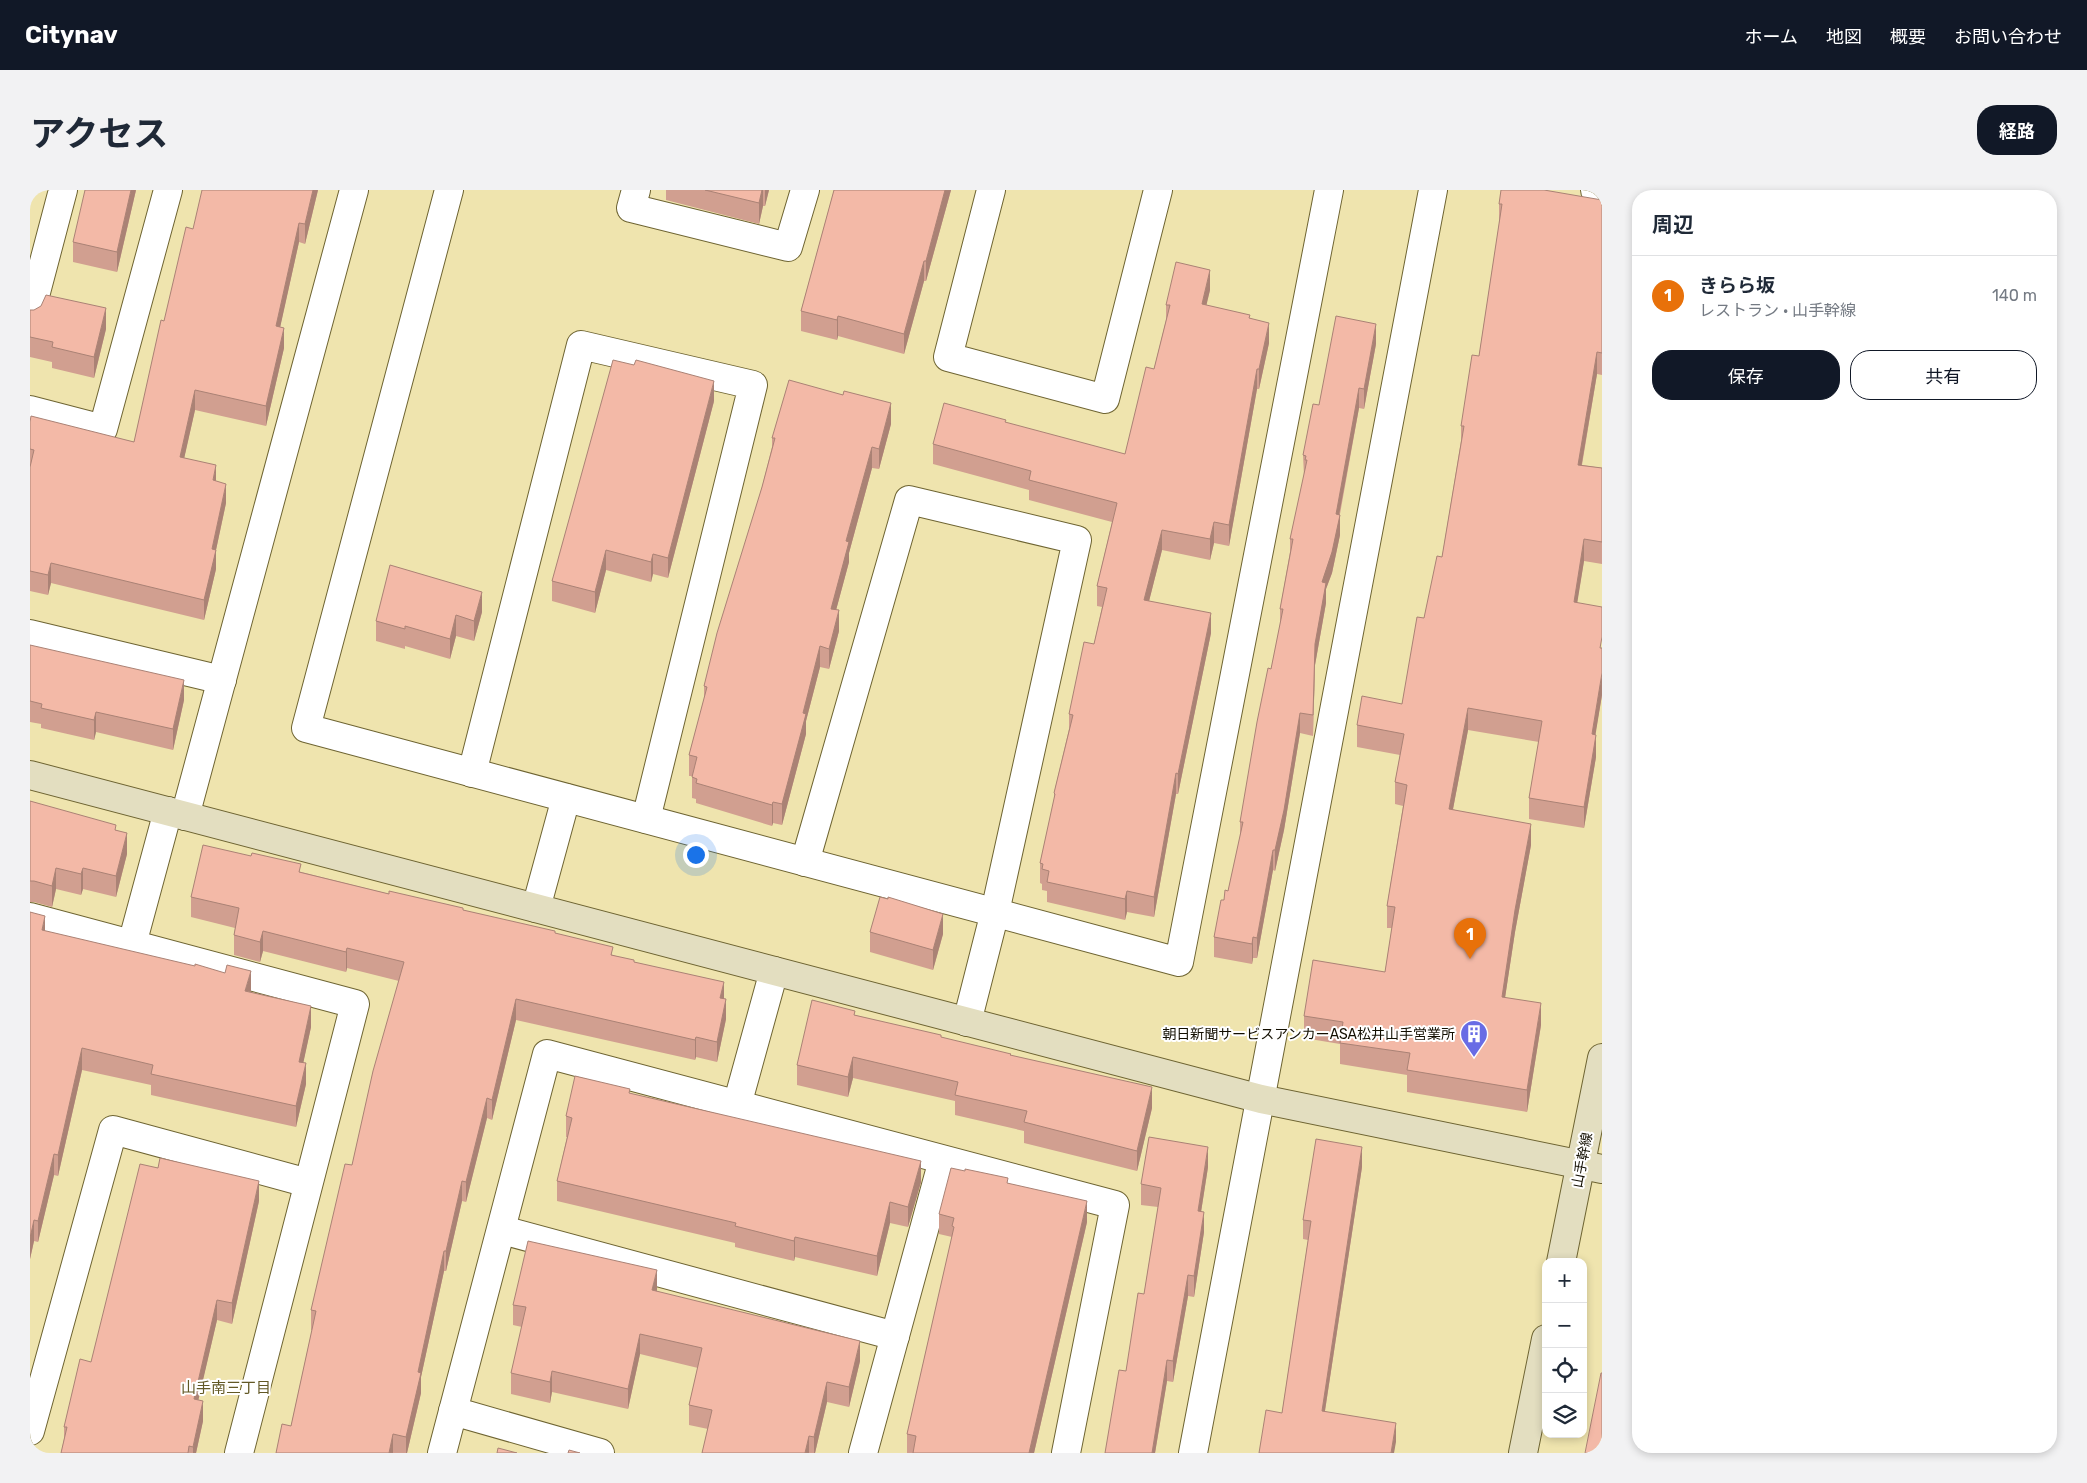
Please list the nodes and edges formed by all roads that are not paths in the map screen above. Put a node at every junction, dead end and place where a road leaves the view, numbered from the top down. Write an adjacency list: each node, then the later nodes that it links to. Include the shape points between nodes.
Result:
1 (63, 190): 13 (street)
2 (168, 190): 14 (street, via 103,429)
3 (354, 190): 16 (street)
4 (449, 190): 17 (street, via 306,728)
5 (636, 190): 6 (street, via 631,208 788,247)
6 (805, 190)
7 (991, 190): 8 (street, via 948,357 1105,399)
8 (1158, 190)
9 (1329, 190): 24 (street, via 1179,962)
10 (1433, 190): 30 (street)
11 (1595, 190): 12 (street)
12 (1602, 191)
13 (30, 315)
14 (30, 410)
15 (30, 634): 16 (street)
16 (222, 680): 20 (street)
17 (472, 773): 19 (street); 21 (street, via 581,345 753,385)
18 (30, 775): 20 (street)
19 (566, 798): 21 (street); 23 (street)
20 (176, 813): 23 (street); 26 (street)
21 (646, 819): 22 (street)
22 (805, 862): 24 (street); 24 (street, via 909,500 1078,540)
23 (536, 908): 27 (street)
24 (995, 912): 28 (street)
25 (30, 917): 26 (street)
26 (132, 944): 34 (street, via 355,1004)
27 (774, 971): 28 (street); 31 (street)
28 (967, 1022): 30 (street)
29 (1602, 1058): 33 (street, 山手幹線)
30 (1261, 1099): 33 (street); 46 (street)
31 (737, 1105): 32 (street); 35 (street, via 547,1054)
32 (943, 1160): 37 (street); 45 (street, via 1114,1205)
33 (1591, 1168): 36 (street, 山手幹線)
34 (308, 1183): 40 (street, via 113,1130); 41 (street)
35 (502, 1230): 37 (street); 39 (street)
36 (1562, 1258)
37 (895, 1336): 44 (street)
38 (1544, 1348): 47 (street)
39 (453, 1411): 42 (street); 43 (street)
40 (30, 1430)
41 (239, 1453)
42 (442, 1453)
43 (600, 1453)
44 (863, 1453)
45 (1066, 1453)
46 (1193, 1453)
47 (1523, 1453)

